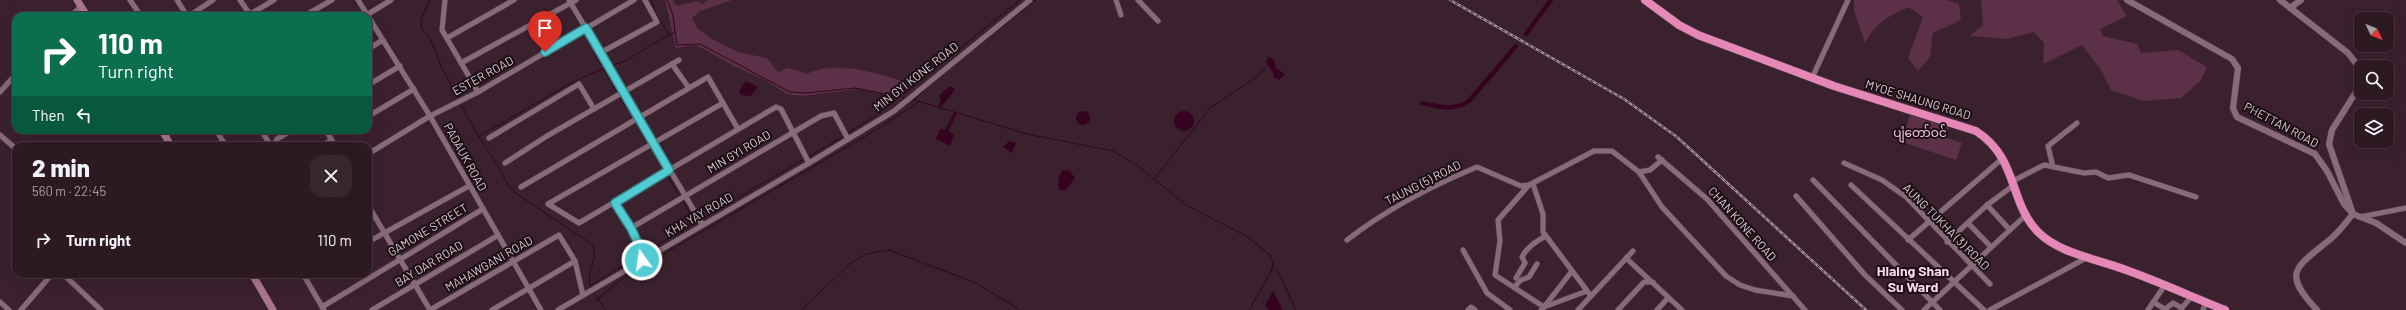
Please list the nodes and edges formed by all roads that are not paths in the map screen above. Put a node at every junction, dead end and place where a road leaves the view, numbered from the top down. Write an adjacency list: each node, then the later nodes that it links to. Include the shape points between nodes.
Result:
1 (130, 0): 27 (street)
2 (177, 0): 28 (street)
3 (213, 0): 29 (street)
4 (240, 0): 30 (street)
5 (274, 0): 31 (street)
6 (332, 0): 32 (street)
7 (358, 0): 33 (street, PADAUK ROAD)
8 (391, 0): 34 (street)
9 (452, 0): 22 (street)
10 (514, 0): 39 (street)
11 (634, 0): 38 (street, ESTER ROAD)
12 (645, 0): 42 (street, via 657,22)
13 (1030, 0): 69 (street, MIN GYI KONE ROAD, via 905,102)
14 (1116, 0): 35 (street)
15 (1138, 0): 36 (street)
16 (1645, 0): 49 (highway, MYOE SHAUNG ROAD, via 1679,25 1698,35)
17 (1848, 0): 49 (street)
18 (2127, 0): 98 (street, PHETTAN ROAD, via 2232,59 2238,68 2234,112 2237,117 2314,154 2327,171 2344,204)
19 (2280, 0): 24 (street)
20 (2301, 0): 24 (street)
21 (572, 1): 38 (street); 45 (street)
22 (445, 2): 39 (street, via 442,30)
23 (79, 3): 25 (street); 26 (main road)
24 (2290, 8): 44 (street, via 2348,53)
25 (74, 12)
26 (85, 12)
27 (138, 12)
28 (185, 12)
29 (194, 12)
30 (247, 12)
31 (254, 12)
32 (311, 12)
33 (365, 12)
34 (372, 13)
35 (1121, 15)
36 (1158, 21)
37 (372, 24): 40 (street, PADAUK ROAD)
38 (586, 28): 42 (street); 54 (street, ESTER ROAD)
39 (447, 38): 45 (street)
40 (383, 40): 41 (street); 47 (street, PADAUK ROAD)
41 (372, 46)
42 (600, 53): 55 (street)
43 (679, 60): 46 (street)
44 (2354, 61)
45 (461, 64): 54 (street)
46 (672, 64): 51 (street); 55 (street)
47 (400, 66): 50 (street); 52 (street, PADAUK ROAD)
48 (12, 78): 53 (street)
49 (1812, 78): 76 (highway, MYOE SHAUNG ROAD, via 1976,131 1991,141)
50 (372, 82)
51 (689, 88): 57 (street, via 708,77); 61 (street)
52 (414, 89): 59 (street); 60 (street, PADAUK ROAD)
53 (0, 92)
54 (478, 92): 60 (street, ESTER ROAD)
55 (623, 92): 58 (street); 61 (street)
56 (2354, 95): 98 (street, via 2332,130 2329,144)
57 (723, 103): 63 (street); 73 (street)
58 (594, 109): 68 (street, via 579,84); 77 (street)
59 (372, 114)
60 (430, 116): 75 (street, ESTER ROAD); 87 (street, PADAUK ROAD)
61 (639, 118): 73 (street); 88 (street)
62 (2077, 123): 80 (street, via 2048,146)
63 (738, 128): 64 (street, via 776,107 781,109); 81 (street)
64 (793, 131): 69 (street, MIN GYI ROAD, via 831,112 838,118); 78 (street); 89 (street, MIN GYI ROAD)
65 (286, 134): 71 (street)
66 (328, 134): 70 (street)
67 (0, 135): 74 (street)
68 (489, 138)
69 (848, 139): 78 (street, MIN GYI KONE ROAD)
70 (331, 140): 72 (street)
71 (275, 142)
72 (328, 142)
73 (654, 144): 81 (street); 92 (street, via 548,204 579,223)
74 (12, 146)
75 (372, 152)
76 (2003, 158): 84 (highway, MYOE SHAUNG ROAD); 100 (street)
77 (505, 163)
78 (809, 163): 102 (street, KHA YAY ROAD)
79 (1844, 163): 100 (street, AUNG TUKHA (3) ROAD, via 1882,180 1906,197)
80 (2053, 166): 84 (street, via 2044,165 2036,168); 91 (street, via 2084,173 2096,172 2113,178 2129,175)
81 (669, 170): 89 (street); 92 (street)
82 (1639, 172): 85 (street, via 1612,151 1594,151); 142 (street, via 1662,207 1726,276 1740,285 1755,290); 142 (street, CHAN KONE ROAD, via 1650,170 1660,158 1707,199)
83 (1813, 180): 146 (street)
84 (2013, 183): 93 (street); 97 (highway, MYOE SHAUNG ROAD)
85 (1531, 185): 107 (street, via 1543,214 1543,232); 109 (street, TAUNG (5) ROAD, via 1521,186 1477,167 1403,201); 137 (street, via 1498,220 1500,241 1495,275)
86 (1852, 185): 110 (street)
87 (469, 186): 95 (street, PADAUK ROAD); 105 (street)
88 (521, 187)
89 (685, 196): 102 (street); 103 (street, MIN GYI ROAD)
90 (1796, 196): 170 (street, via 1865,275)
91 (2196, 197)
92 (615, 203): 103 (street)
93 (1987, 205): 101 (street); 104 (street)
94 (2406, 208): 99 (street)
95 (483, 209): 106 (street, PADAUK ROAD); 118 (street, GAMONE STREET)
96 (372, 212): 105 (street)
97 (2027, 214): 104 (street); 116 (highway, MYOE SHAUNG ROAD, via 2043,236 2056,245)
98 (2353, 214): 99 (street, PHETTAN ROAD); 178 (street, via 2336,234 2299,264 2296,272 2299,288)
99 (2360, 217): 112 (street, PHETTAN ROAD)
100 (1929, 222): 110 (street); 111 (street, AUNG TUKHA (3) ROAD)
101 (1968, 223): 111 (street); 113 (street)
102 (702, 224): 119 (street, KHA YAY ROAD)
103 (631, 228): 119 (street, via 644,256)
104 (2010, 230): 113 (street)
105 (384, 233): 108 (street); 118 (street)
106 (497, 236): 121 (street, PADAUK ROAD); 135 (street, BAY DAR ROAD)
107 (1546, 236): 124 (street); 131 (street, via 1534,243 1524,254 1522,257 1525,263)
108 (372, 240)
109 (1347, 240)
110 (1908, 240): 133 (street)
111 (1947, 242): 123 (street, AUNG TUKHA (3) ROAD)
112 (2406, 243)
113 (1991, 247): 123 (street)
114 (1463, 250): 164 (street, via 1487,294)
115 (1633, 251): 117 (street)
116 (2088, 257): 136 (highway, MYOE SHAUNG ROAD); 174 (street)
117 (1626, 258): 132 (street); 141 (street)
118 (398, 259): 125 (street, GAMONE STREET); 135 (street)
119 (642, 260): 140 (street, KHA YAY ROAD)
120 (575, 261): 121 (street, MAHAWGANI ROAD, via 559,235); 138 (street); 140 (street)
121 (514, 262): 138 (street, PADAUK ROAD); 158 (street, MAHAWGANI ROAD)
122 (1537, 264): 137 (street, via 1529,277)
123 (1970, 266): 133 (street); 134 (street, AUNG TUKHA (3) ROAD)
124 (1572, 271): 139 (street); 150 (street)
125 (372, 276)
126 (49, 278): 154 (street)
127 (68, 278): 155 (street)
128 (254, 278): 156 (main road)
129 (305, 278): 149 (street)
130 (369, 278): 149 (street, GAMONE STREET)
131 (1516, 278)
132 (1653, 282): 144 (street); 166 (street, via 1644,282)
133 (1952, 282): 146 (street); 173 (street)
134 (1990, 284)
135 (414, 285): 157 (street, BAY DAR ROAD); 158 (street)
136 (2165, 286): 143 (highway, MYOE SHAUNG ROAD); 147 (street)
137 (1514, 287): 150 (street)
138 (528, 288): 159 (street); 160 (street, PADAUK ROAD)
139 (1587, 291): 141 (street); 150 (street)
140 (585, 294): 161 (street, KHA YAY ROAD)
141 (1591, 296): 165 (street)
142 (1793, 296): 169 (street, CHAN KONE ROAD)
143 (2192, 296): 148 (highway, MYOE SHAUNG ROAD); 152 (street)
144 (1668, 298): 167 (street); 168 (street)
145 (0, 302): 153 (street)
146 (1932, 302): 171 (street); 172 (street)
147 (2153, 302): 175 (street); 176 (street)
148 (2204, 306): 151 (highway, MYOE SHAUNG ROAD)
149 (323, 308)
150 (1542, 308)
151 (2216, 308): 177 (highway, MYOE SHAUNG ROAD)
152 (2181, 309): 176 (street, via 2173,303)
153 (9, 310)
154 (21, 310)
155 (101, 310)
156 (273, 310)
157 (372, 310)
158 (430, 310)
159 (492, 310)
160 (541, 310)
161 (559, 310)
162 (1468, 310): 163 (street, via 1471,307)
163 (1475, 310)
164 (1510, 310)
165 (1578, 310)
166 (1618, 310)
167 (1657, 310)
168 (1682, 310)
169 (1805, 310)
170 (1902, 310)
171 (1924, 310)
172 (1940, 310)
173 (1984, 310)
174 (1990, 310)
175 (2148, 310)
176 (2165, 310)
177 (2225, 310)
178 (2317, 310)

